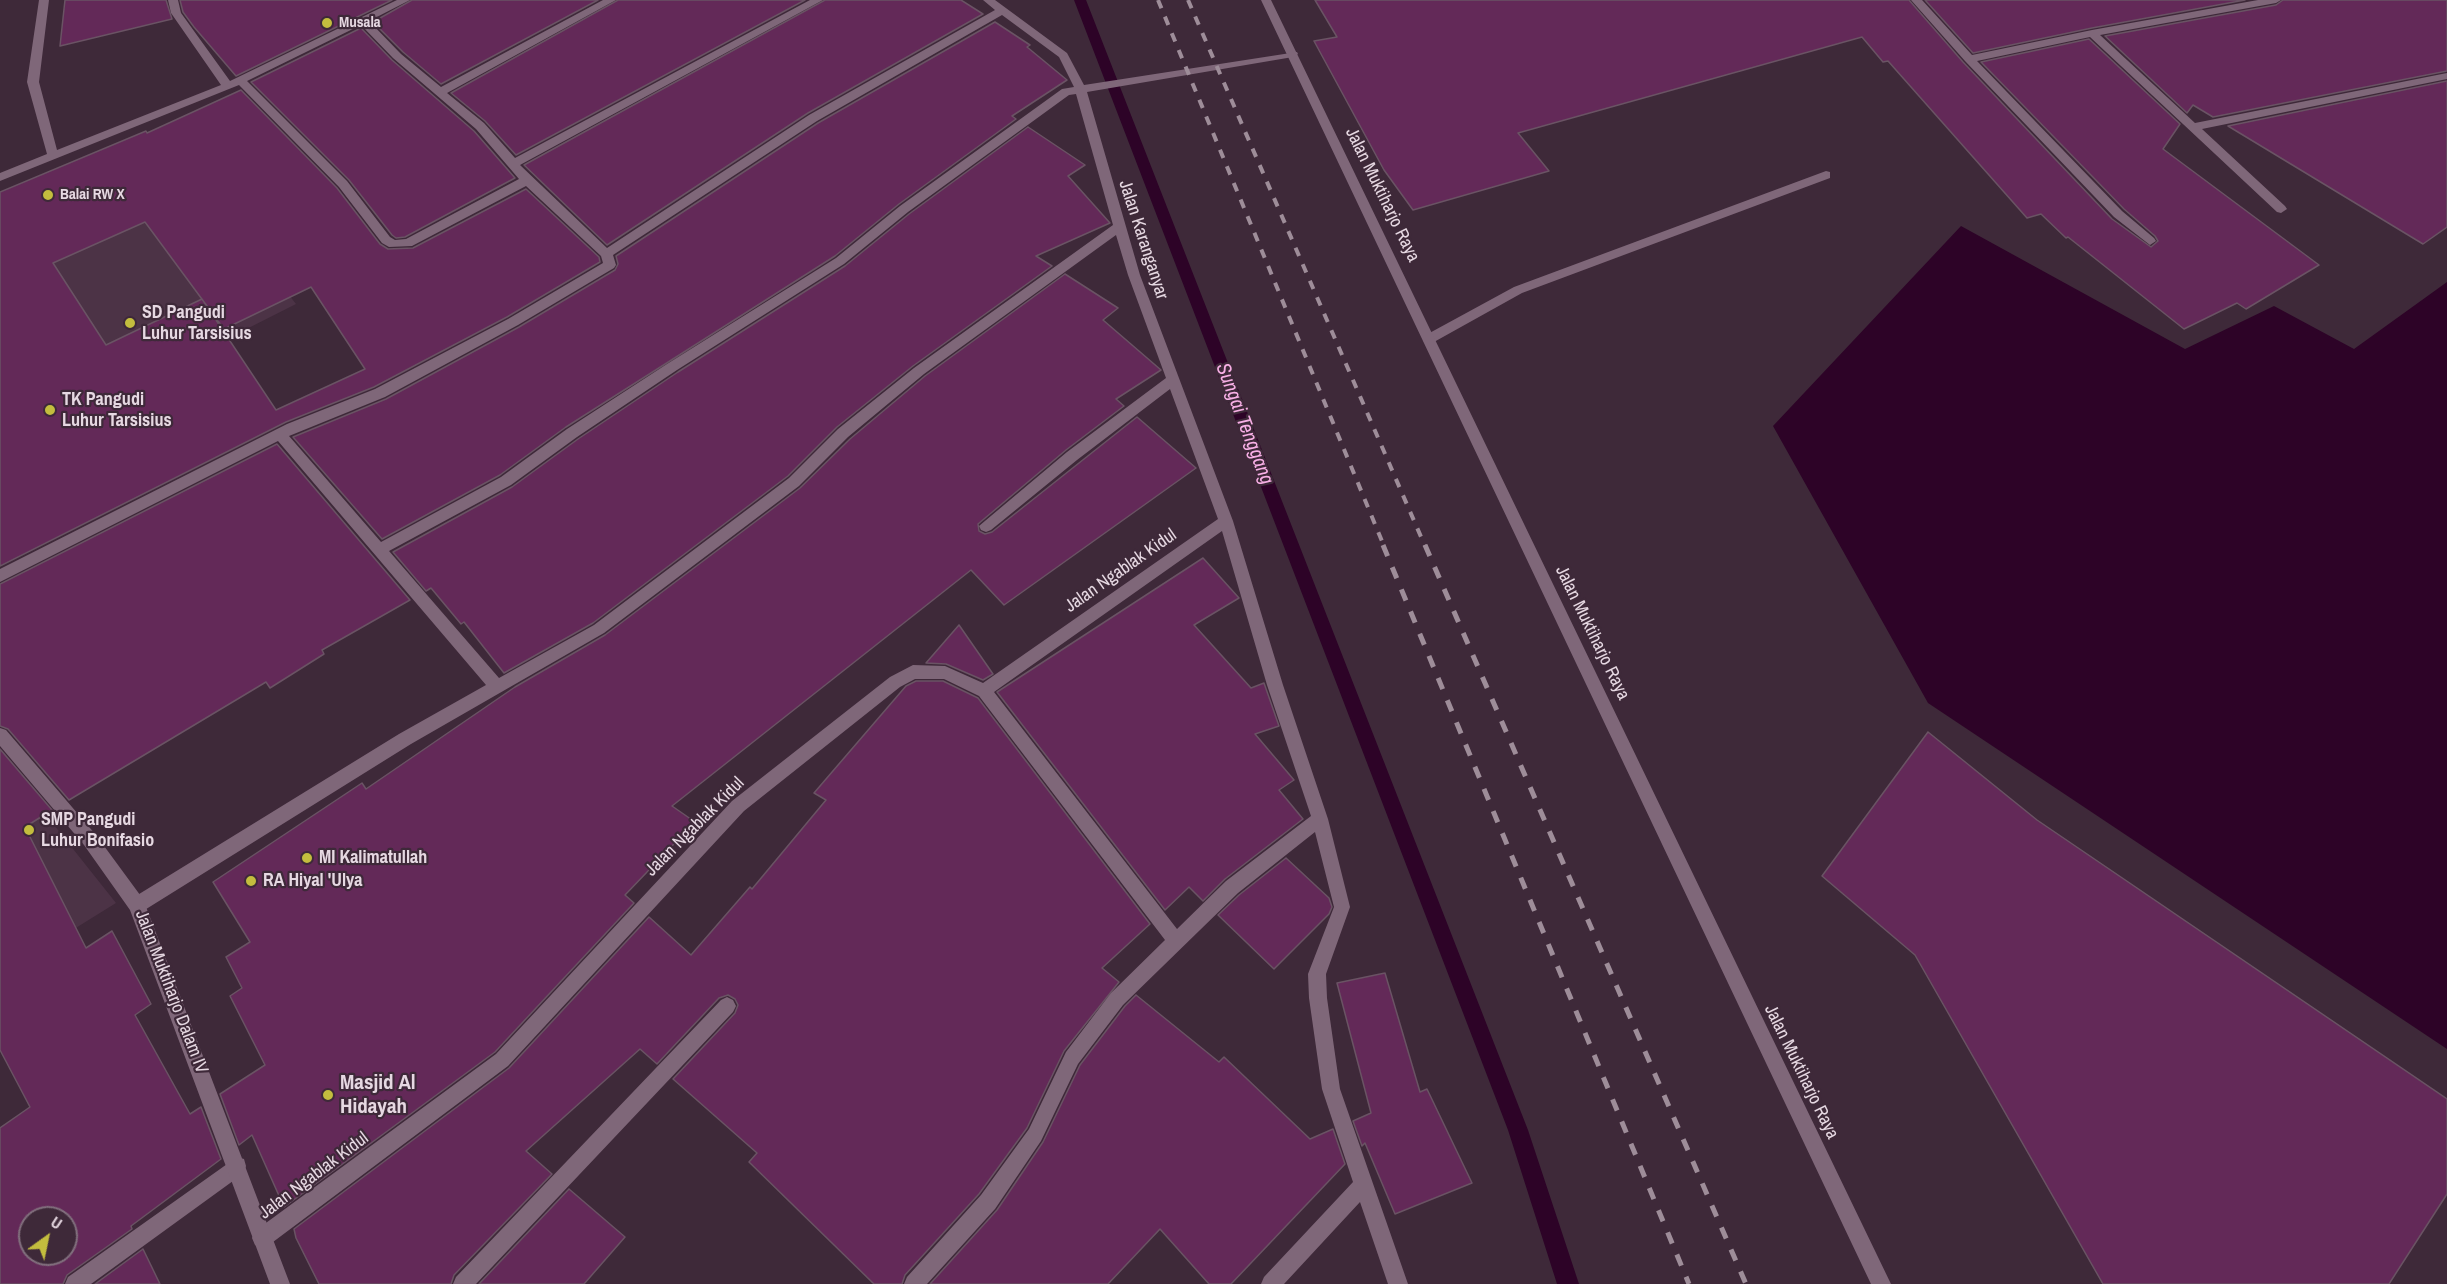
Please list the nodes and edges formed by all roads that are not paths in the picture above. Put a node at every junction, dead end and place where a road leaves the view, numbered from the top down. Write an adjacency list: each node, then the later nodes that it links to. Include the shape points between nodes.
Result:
1 (44, 0): 21 (street, via 33,82)
2 (405, 0): 11 (street)
3 (611, 0): 19 (street)
4 (818, 0): 22 (street)
5 (988, 0): 10 (street, Jalan Karanganyar)
6 (1266, 0): 13 (street, Jalan Muktiharjo Raya)
7 (1916, 0): 14 (street)
8 (2276, 0): 12 (street)
9 (177, 2): 17 (street, via 176,13)
10 (1002, 11): 18 (street, Jalan Karanganyar, via 1063,55); 29 (street, via 813,118)
11 (362, 20): 16 (street); 19 (street)
12 (2092, 33): 14 (street); 20 (street)
13 (1293, 54): 18 (street); 30 (street, Jalan Muktiharjo Raya)
14 (1969, 59): 28 (street, via 2118,214)
15 (2447, 76): 20 (street)
16 (240, 80): 17 (street); 25 (street, via 344,183 393,244 408,243)
17 (228, 86): 21 (street)
18 (1082, 88): 27 (street, Jalan Karanganyar); 35 (street, via 1066,92 904,209 840,261 672,367 506,481)
19 (440, 92): 22 (street, via 480,126)
20 (2192, 127): 26 (street)
21 (53, 155): 24 (street)
22 (513, 164): 25 (street)
23 (1826, 175): 30 (street, via 1518,290)
24 (0, 177)
25 (527, 180): 29 (street)
26 (2281, 209)
27 (1119, 227): 31 (street, Jalan Karanganyar); 37 (street, via 919,371 843,433 794,482 599,629)
28 (2150, 241)
29 (606, 254): 32 (street, via 610,261 607,268 513,322 380,393)
30 (1429, 339): 53 (street, Jalan Muktiharjo Raya)
31 (1173, 380): 33 (street, Jalan Karanganyar); 34 (street)
32 (280, 435): 35 (street); 36 (street)
33 (1226, 521): 38 (street, Jalan Ngablak Kidul); 40 (street, Jalan Karanganyar)
34 (986, 525)
35 (378, 550): 37 (street)
36 (0, 576)
37 (497, 687): 41 (street, via 405,739)
38 (984, 691): 42 (street); 46 (street, Jalan Ngablak Kidul, via 945,673 913,672 895,682 738,806 502,1060)
39 (0, 735): 41 (street, Jalan Muktiharjo Dalam IV, via 90,840)
40 (1320, 819): 42 (street, via 1232,887); 45 (street, Jalan Karanganyar, via 1342,907 1317,974 1318,998 1331,1089)
41 (137, 905): 44 (street, Jalan Muktiharjo Dalam IV)
42 (1178, 942): 50 (street, via 1117,999 1072,1058 1035,1135 988,1203)
43 (727, 1006): 49 (street)
44 (237, 1166): 46 (street, Jalan Muktiharjo Dalam IV); 47 (street)
45 (1363, 1185): 51 (street); 52 (street, Jalan Karanganyar)
46 (262, 1238): 48 (street, Jalan Muktiharjo Dalam IV)
47 (75, 1284)
48 (279, 1284)
49 (463, 1284)
50 (914, 1284)
51 (1271, 1284)
52 (1398, 1284)
53 (1881, 1284)

